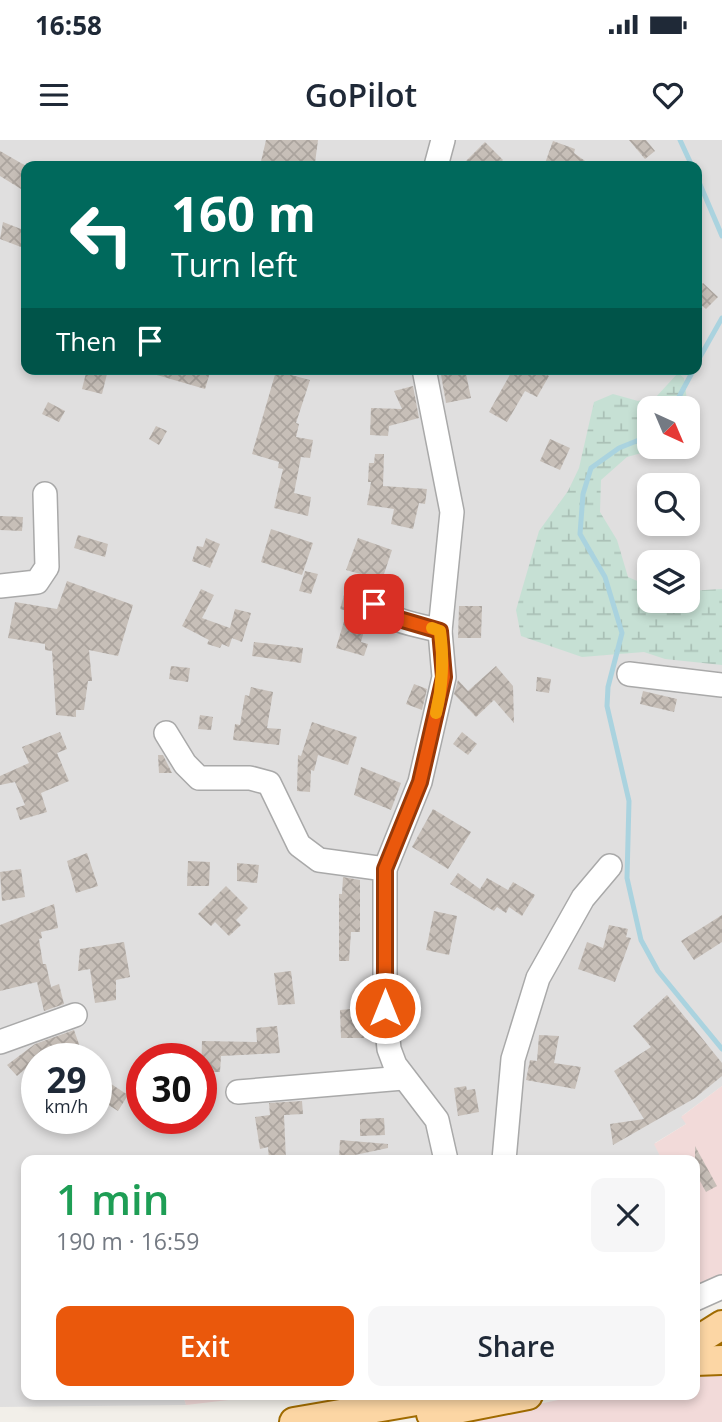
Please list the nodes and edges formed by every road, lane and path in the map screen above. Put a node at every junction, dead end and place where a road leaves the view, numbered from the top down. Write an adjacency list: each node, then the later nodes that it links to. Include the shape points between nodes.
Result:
1 (443, 140): 2 (street)
2 (437, 161)
3 (425, 375): 7 (street, via 452,512)
4 (45, 494): 5 (street, via 47,567 37,582)
5 (0, 586)
6 (374, 591): 7 (street, via 374,604 382,614)
7 (440, 631): 12 (street, via 444,677 429,746 420,782)
8 (629, 674): 9 (street)
9 (722, 685)
10 (166, 733): 12 (street, via 199,778 250,778 269,783 299,845 319,860)
11 (610, 866): 18 (street, via 583,898 538,978 513,1059)
12 (385, 869): 15 (street, via 385,1008 389,1049)
13 (75, 1015): 14 (street)
14 (0, 1042)
15 (403, 1078): 16 (street); 17 (street, via 437,1120)
16 (238, 1092)
17 (445, 1155)
18 (504, 1155)
19 (722, 1287): 20 (street)
20 (700, 1297)
21 (722, 1325): 22 (main road)
22 (700, 1339)
23 (722, 1360): 24 (main road)
24 (700, 1361)
25 (422, 1400): 27 (main road)
26 (502, 1400): 28 (main road)
27 (294, 1422)
28 (390, 1422)

